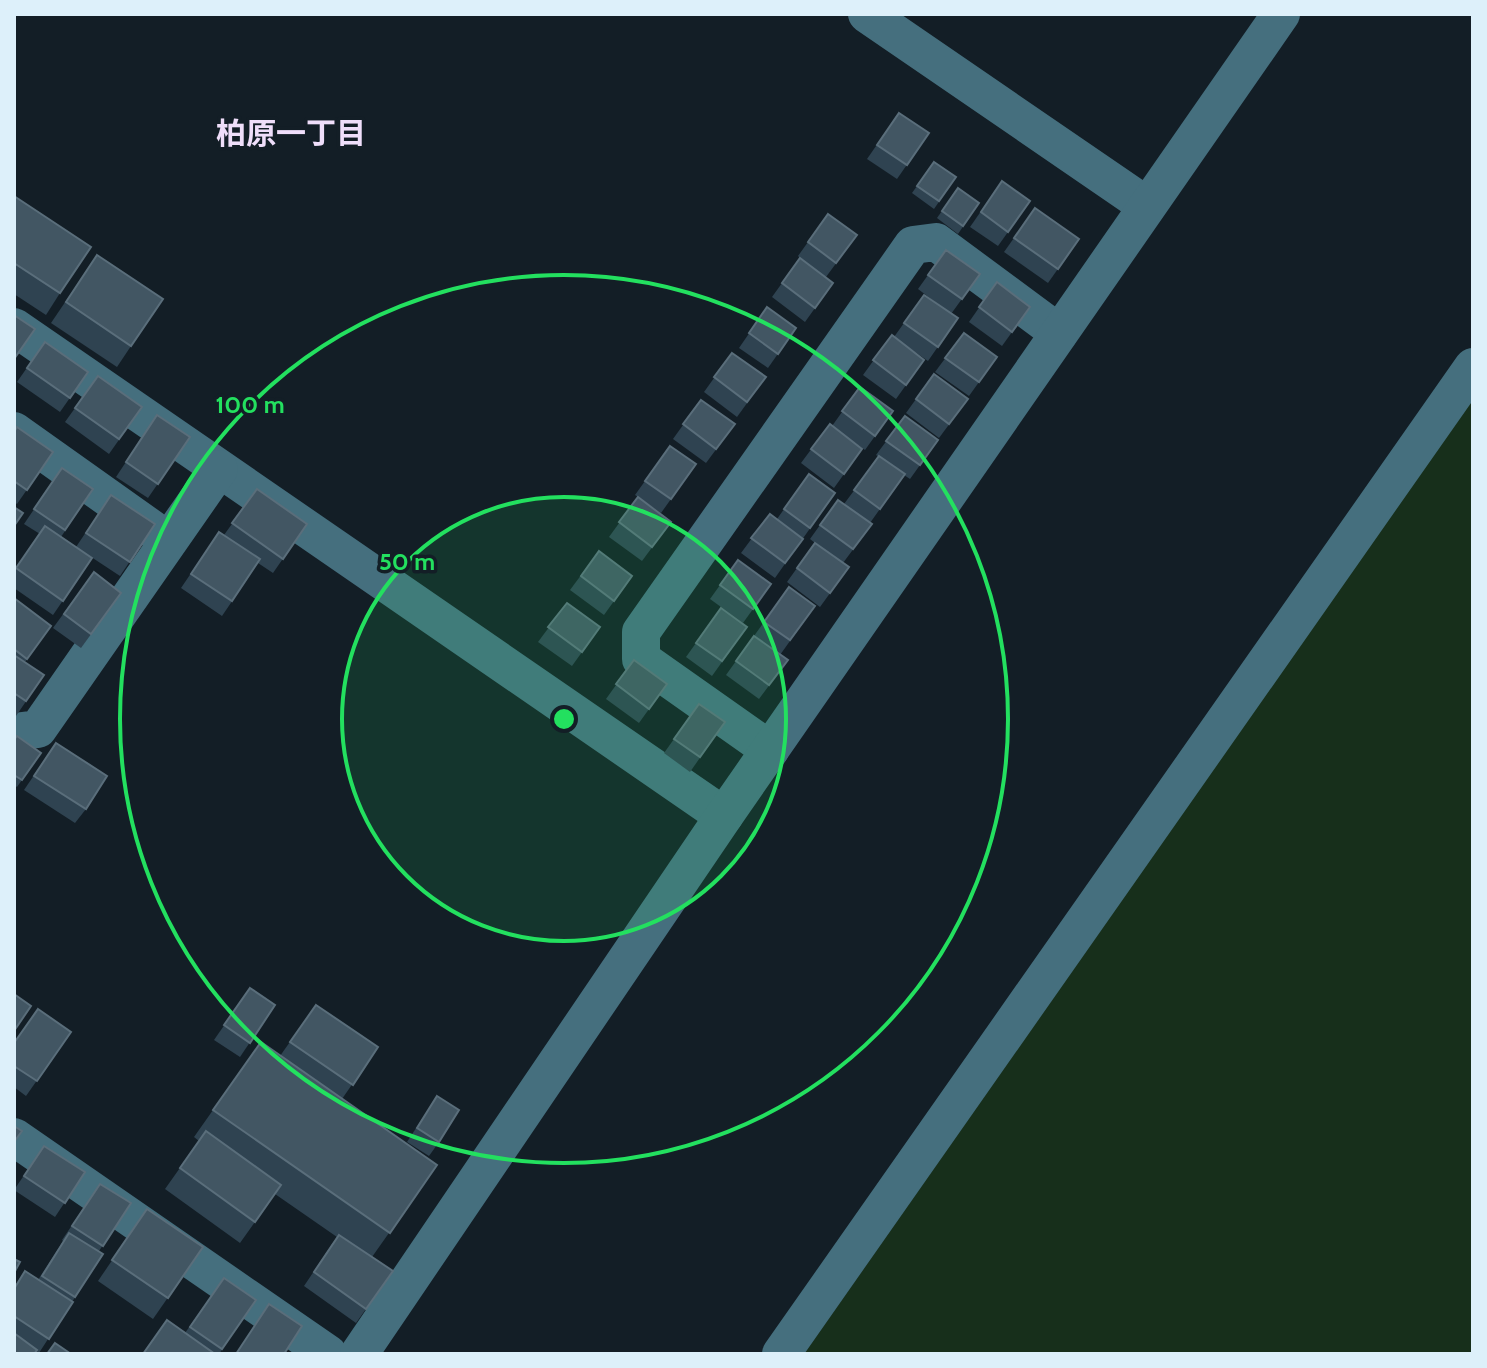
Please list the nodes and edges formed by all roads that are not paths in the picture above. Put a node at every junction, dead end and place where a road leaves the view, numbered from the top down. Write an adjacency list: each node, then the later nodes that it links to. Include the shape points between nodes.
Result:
1 (867, 14): 3 (street)
2 (1281, 14): 3 (street)
3 (1147, 206): 5 (street)
4 (14, 327): 8 (street)
5 (1059, 333): 11 (street); 11 (street, via 936,242 913,245 641,632 641,659)
6 (1473, 367): 16 (street)
7 (14, 431): 9 (street)
8 (219, 469): 9 (street); 12 (street)
9 (169, 541): 10 (street, via 38,729)
10 (14, 732)
11 (770, 750): 12 (street)
12 (724, 816): 15 (street)
13 (19, 1150): 14 (street)
14 (328, 1354)
15 (359, 1354)
16 (781, 1354)

